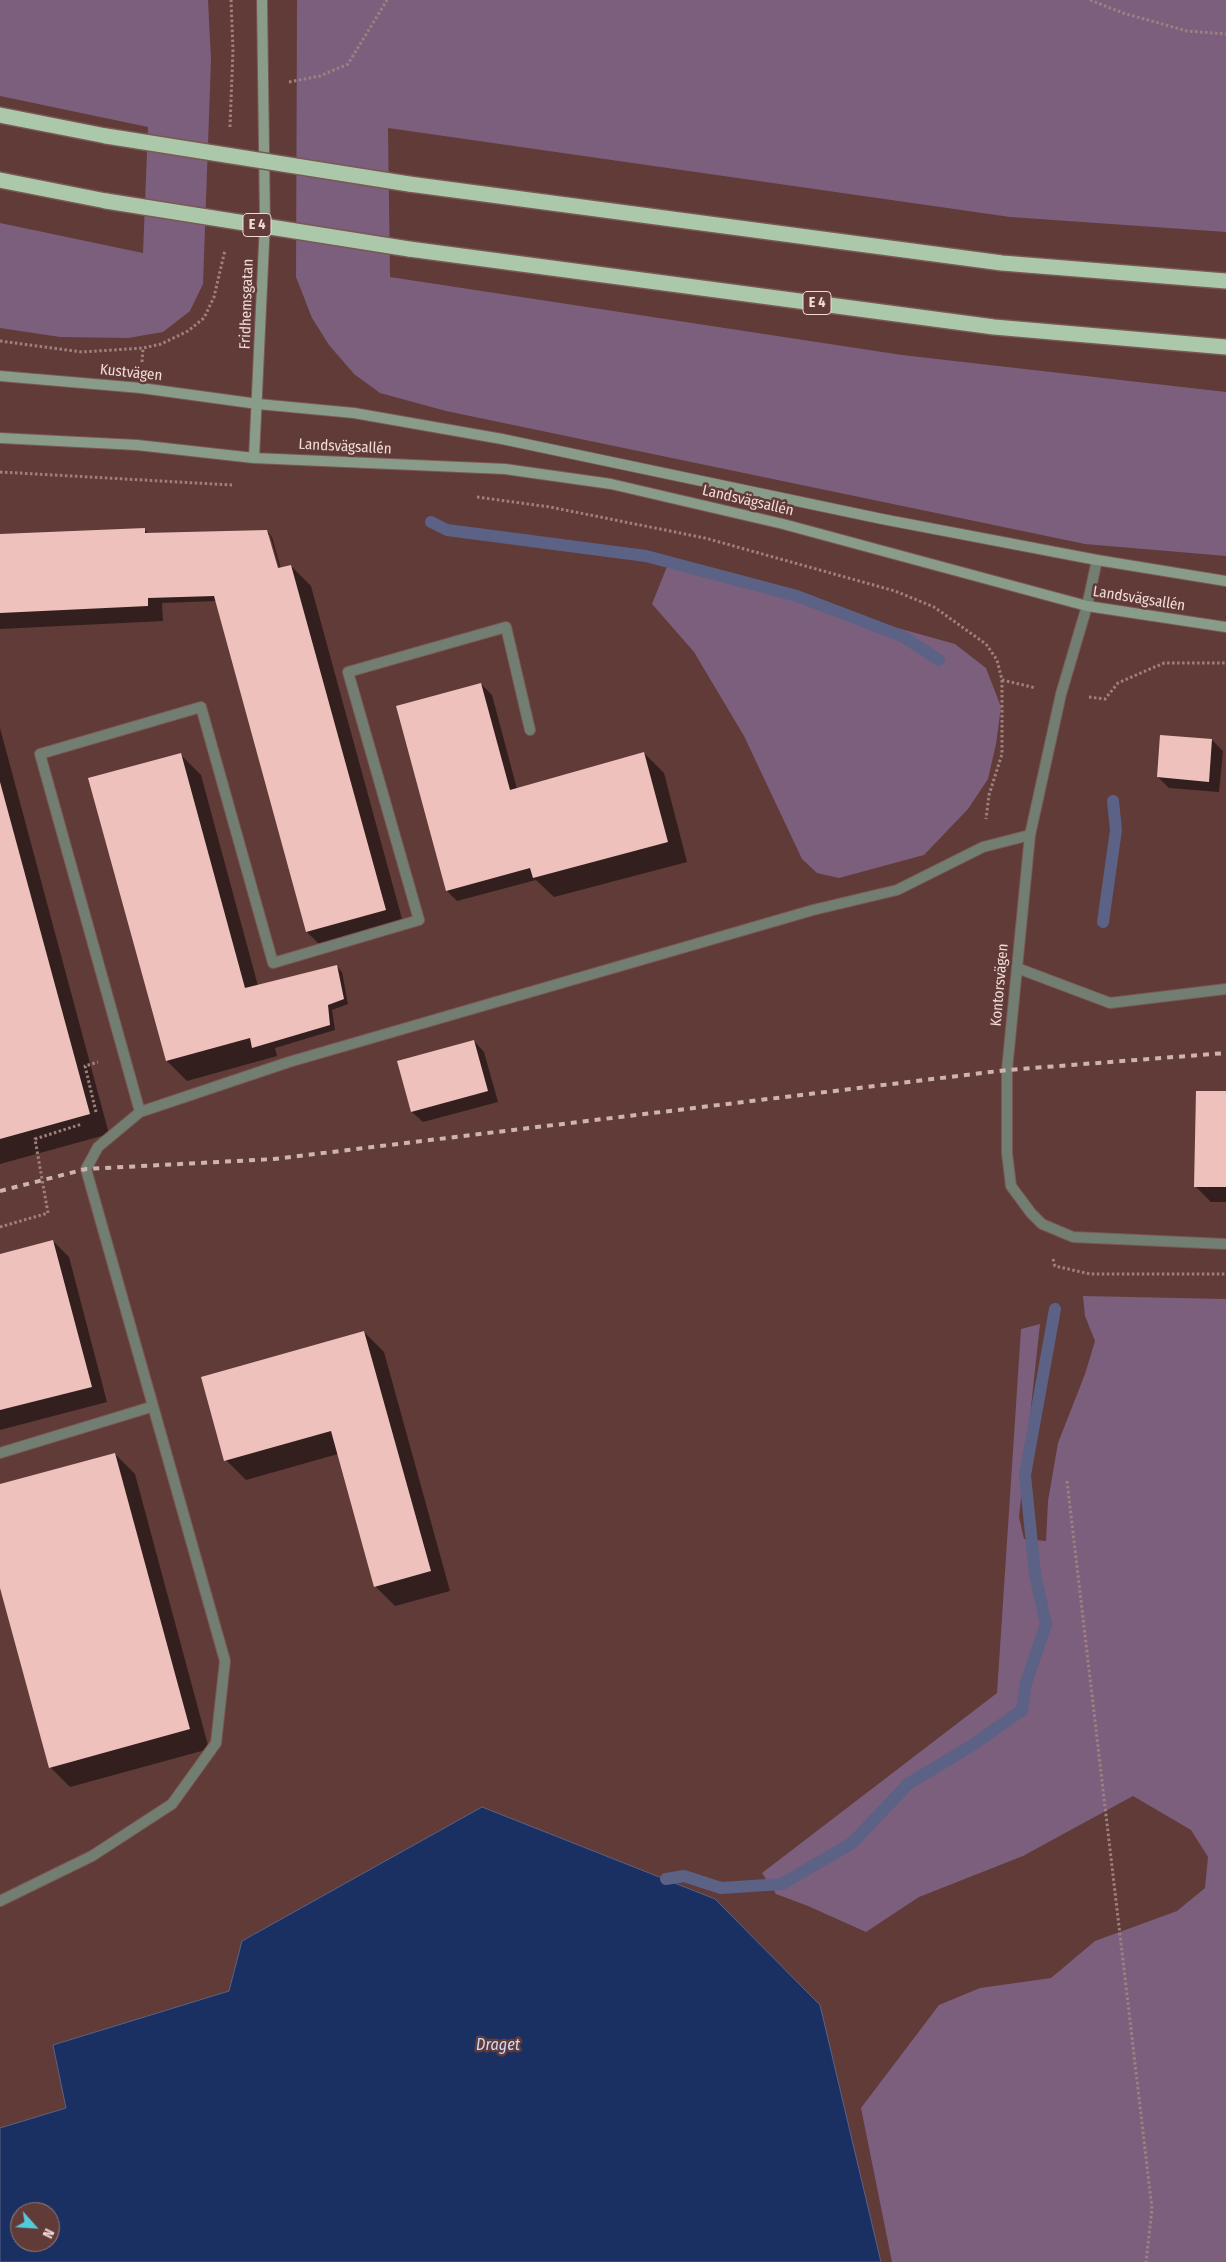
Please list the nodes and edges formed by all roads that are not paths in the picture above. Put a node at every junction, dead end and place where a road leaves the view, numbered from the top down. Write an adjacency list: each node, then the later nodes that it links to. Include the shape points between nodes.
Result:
1 (262, 0): 7 (main road, Fridhemsgatan, via 265,222)
2 (0, 115): 4 (highway, bridge, via 106,136 409,184 1002,263)
3 (0, 180): 5 (highway, E 4, bridge, via 106,201 409,249 994,327)
4 (1226, 281)
5 (1226, 347)
6 (0, 376): 7 (main road, Kustvägen, via 140,388)
7 (258, 404): 9 (main road, Fridhemsgatan); 10 (main road, Landsvägsallén, via 354,413 502,440)
8 (0, 438): 9 (main road, via 137,445)
9 (254, 458): 12 (main road, Landsvägsallén, via 505,469 611,484 783,524)
10 (1097, 560): 11 (main road, Landsvägsallén); 12 (street, Kontorsvägen)
11 (1226, 581)
12 (1087, 606): 13 (main road, Landsvägsallén); 15 (street, Kontorsvägen, via 1061,694)
13 (1226, 627)
14 (530, 730): 18 (street, via 506,627 348,672 420,920 273,963 201,708 40,754)
15 (1030, 835): 16 (street, Kontorsvägen); 18 (street, via 983,847 897,890 813,910 289,1062)
16 (1017, 968): 17 (street, via 1110,1003); 19 (street, Kontorsvägen, via 1008,1070 1007,1153 1011,1186 1031,1213 1042,1224 1073,1237)
17 (1226, 989)
18 (140, 1112): 20 (street, via 98,1147 86,1169)
19 (1226, 1244)
20 (151, 1407): 21 (street); 22 (street, via 224,1661 216,1743 172,1804 92,1856)
21 (0, 1452)
22 (0, 1900)

